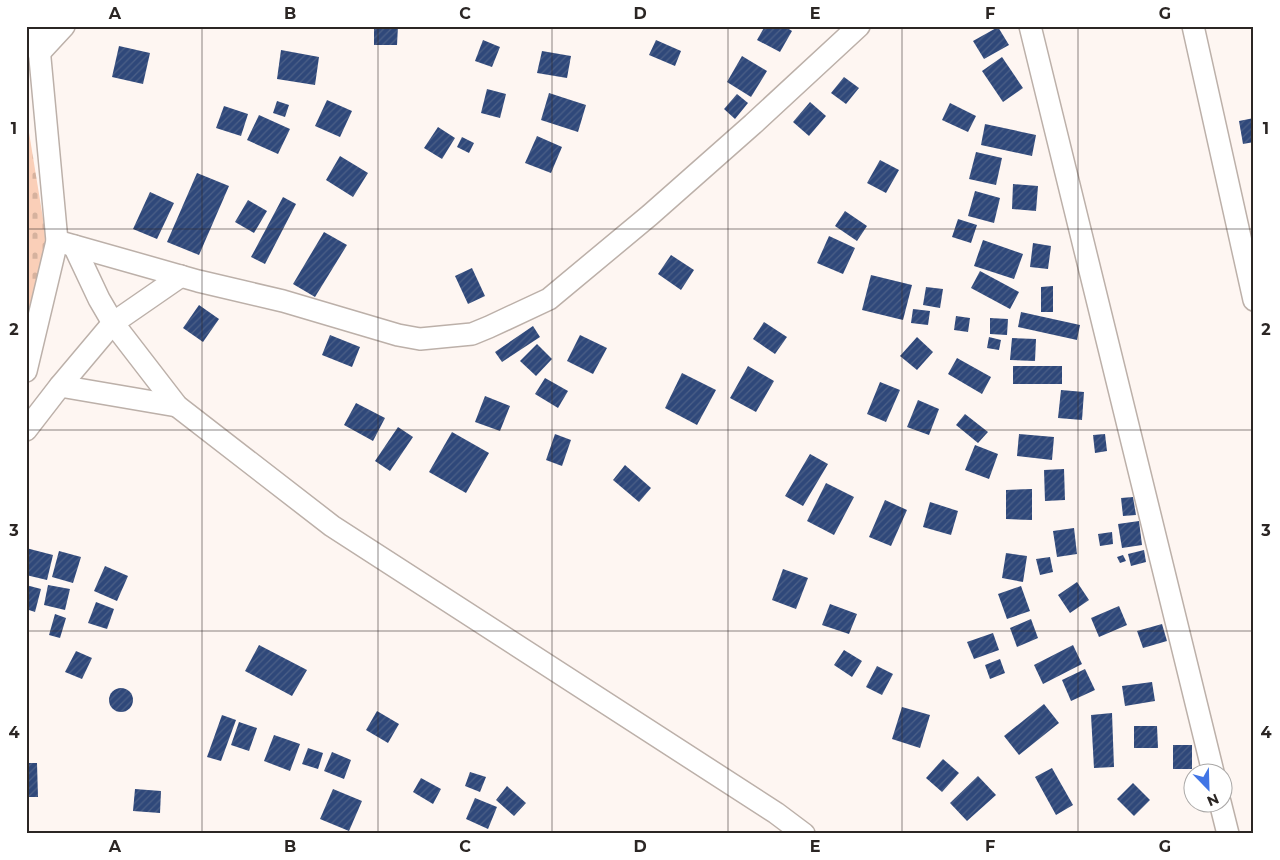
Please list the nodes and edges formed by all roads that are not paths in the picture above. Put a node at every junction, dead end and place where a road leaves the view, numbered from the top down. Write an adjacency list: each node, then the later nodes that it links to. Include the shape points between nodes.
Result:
1 (37, 26): 6 (street)
2 (64, 26): 6 (street)
3 (859, 26): 8 (street, via 650,215 549,299 472,334 409,338 283,301)
4 (1030, 26): 15 (street)
5 (1193, 26): 9 (street)
6 (39, 53): 7 (street)
7 (66, 244): 8 (street); 10 (street); 11 (street)
8 (181, 276): 10 (street)
9 (1254, 300)
10 (113, 323): 12 (street); 13 (street)
11 (26, 371)
12 (60, 386): 13 (street); 14 (street)
13 (177, 406): 17 (street, via 332,526)
14 (26, 430)
15 (1211, 762)
16 (1222, 812): 18 (street)
17 (804, 834)
18 (1228, 834)

